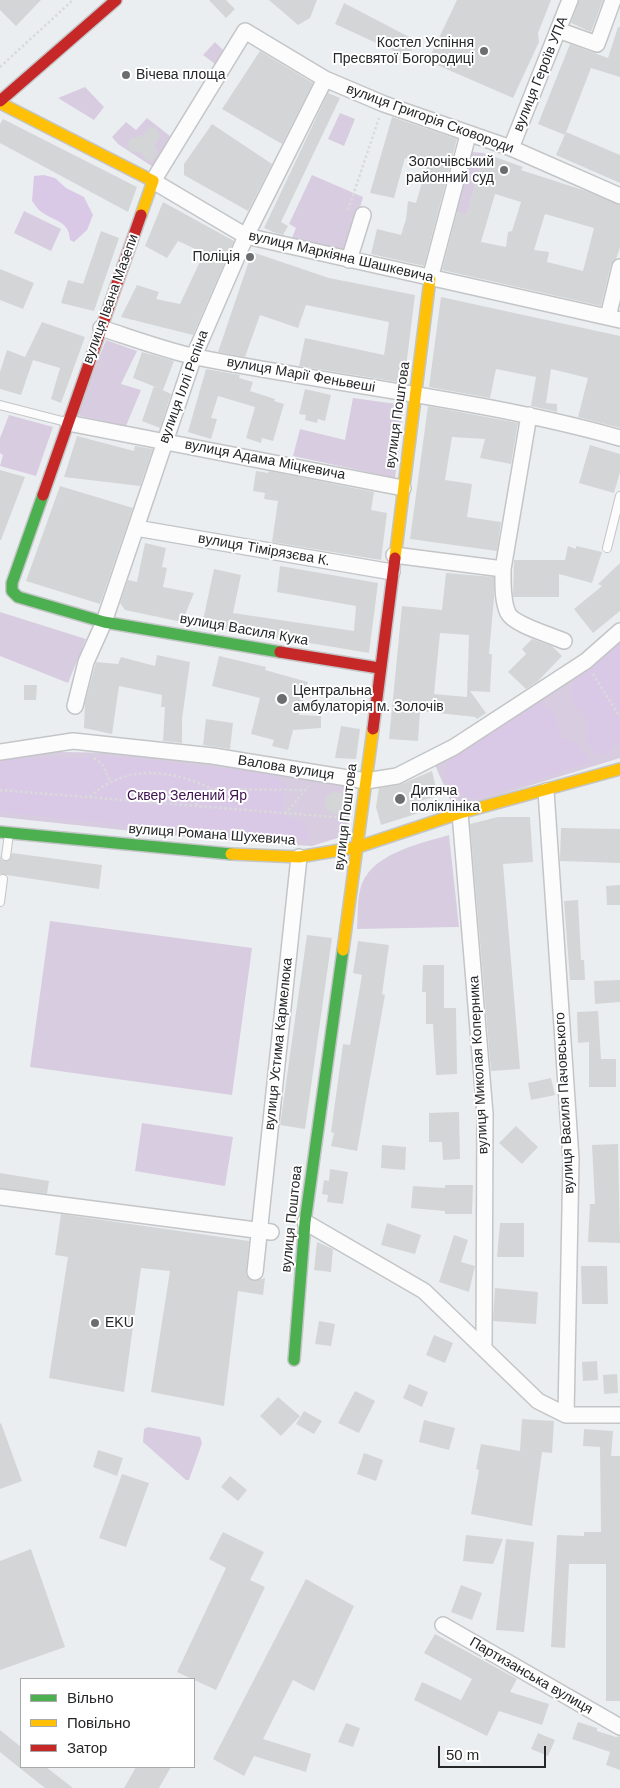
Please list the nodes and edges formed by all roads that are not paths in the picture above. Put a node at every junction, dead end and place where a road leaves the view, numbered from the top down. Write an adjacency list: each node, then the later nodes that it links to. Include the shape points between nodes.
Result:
1 (570, 0): 4 (street, вулиця Героїв УПА)
2 (613, 0): 4 (street, via 597,44)
3 (112, 2): 7 (street)
4 (558, 30): 9 (street, вулиця Героїв УПА)
5 (245, 31): 6 (street, вулиця Григорія Сковороди); 10 (street, вулиця Івана Мазепи)
6 (325, 79): 8 (street, вулиця Григорія Сковороди); 13 (street, вулиця Іллі Рєпіна)
7 (0, 102): 10 (street, вулиця Маркіяна Шашкевича)
8 (468, 135): 9 (street, вулиця Григорія Сковороди); 16 (street)
9 (511, 148): 11 (street, вулиця Григорія Сковороди)
10 (153, 181): 13 (street, вулиця Маркіяна Шашкевича); 18 (street, вулиця Івана Мазепи)
11 (620, 196)
12 (364, 215): 14 (street)
13 (246, 236): 14 (street, вулиця Маркіяна Шашкевича); 19 (street, вулиця Іллі Рєпіна)
14 (349, 260): 16 (street, вулиця Маркіяна Шашкевича)
15 (620, 266): 17 (street)
16 (430, 279): 17 (street, вулиця Маркіяна Шашкевича); 20 (street, вулиця Поштова)
17 (614, 318)
18 (101, 328): 19 (street, вулиця Марії Феньвеші); 23 (street, вулиця Івана Мазепи)
19 (194, 356): 20 (street, вулиця Марії Феньвеші); 25 (street, вулиця Іллі Рєпіна)
20 (416, 395): 22 (street, вулиця Марії Феньвеші); 26 (street, вулиця Поштова)
21 (0, 405): 23 (lane)
22 (528, 415): 24 (street, вулиця Марії Феньвеші); 31 (street)
23 (68, 423): 25 (street, вулиця Адама Міцкевича); 33 (street, вулиця Івана Мазепи)
24 (620, 438)
25 (164, 440): 26 (street, вулиця Адама Міцкевича); 28 (street, вулиця Іллі Рєпіна)
26 (403, 488): 30 (street, вулиця Поштова)
27 (620, 496): 29 (lane)
28 (136, 528): 32 (street, вулиця Тімірязєва К.); 34 (street, вулиця Іллі Рєпіна)
29 (607, 548)
30 (394, 555): 31 (street); 32 (street, вулиця Поштова)
31 (503, 569): 36 (street, via 508,614 518,622)
32 (392, 572): 37 (street, вулиця Поштова)
33 (12, 583): 34 (street, вулиця Василя Кука, via 12,591 18,597)
34 (104, 622): 37 (street, вулиця Василя Кука); 38 (street, вулиця Іллі Рєпіна, via 86,662)
35 (620, 631): 41 (street, Валова вулиця, via 586,661 454,747 397,776)
36 (564, 641)
37 (379, 668): 41 (street, вулиця Поштова)
38 (75, 706)
39 (0, 752): 41 (street, Валова вулиця, via 73,741 213,756)
40 (620, 769): 42 (street, вулиця Романа Шухевича)
41 (366, 780): 45 (street, вулиця Поштова)
42 (546, 791): 43 (street, вулиця Романа Шухевича); 56 (street, вулиця Василя Пачовського, via 571,1159)
43 (460, 812): 45 (street, вулиця Романа Шухевича); 54 (street, вулиця Миколая Коперника, via 485,1114)
44 (5, 832): 46 (lane); 47 (street, вулиця Романа Шухевича)
45 (358, 847): 47 (street, вулиця Романа Шухевича); 51 (street, вулиця Поштова)
46 (6, 856)
47 (298, 857): 52 (street, вулиця Устима Кармелюка)
48 (3, 879): 49 (lane)
49 (0, 902)
50 (0, 1197): 52 (street)
51 (305, 1222): 54 (street, via 424,1291); 55 (street, вулиця Поштова)
52 (265, 1231): 53 (street, вулиця Устима Кармелюка)
53 (255, 1272)
54 (484, 1348): 56 (street, via 538,1401)
55 (294, 1360)
56 (566, 1415): 57 (street)
57 (620, 1415)
58 (443, 1624): 59 (street, Партизанська вулиця)
59 (620, 1727)

